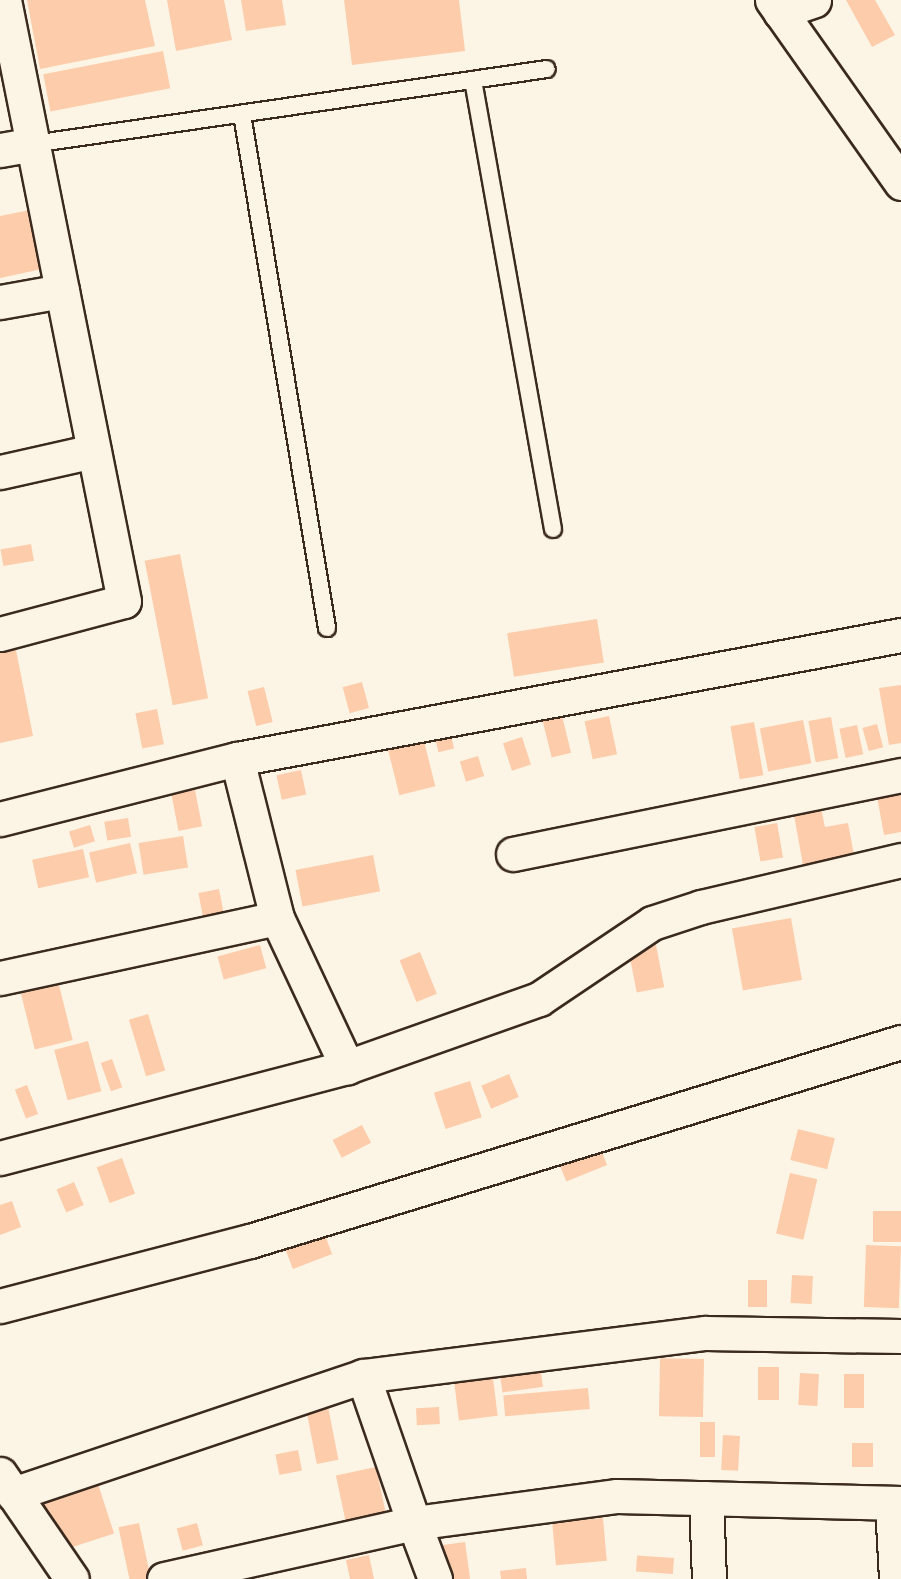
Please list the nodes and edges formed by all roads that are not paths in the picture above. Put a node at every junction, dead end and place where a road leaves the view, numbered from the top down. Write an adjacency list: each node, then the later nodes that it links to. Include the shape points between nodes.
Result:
1 (4, 0): 7 (street)
2 (814, 0): 3 (street)
3 (776, 6): 9 (street)
4 (547, 69): 5 (lane)
5 (473, 80): 6 (lane); 15 (lane)
6 (242, 114): 7 (lane); 16 (lane)
7 (33, 144): 8 (street); 11 (street)
8 (0, 150)
9 (891, 152): 10 (street)
10 (901, 183)
11 (62, 291): 12 (street); 13 (street)
12 (0, 302)
13 (94, 451): 14 (street); 17 (street, via 124,601)
14 (0, 472)
15 (553, 529)
16 (327, 628)
17 (0, 634)
18 (901, 635): 19 (street)
19 (237, 759): 21 (street); 24 (street)
20 (901, 775): 22 (street)
21 (0, 819)
22 (513, 854)
23 (901, 860): 27 (street, via 701,906 652,923 539,999)
24 (277, 918): 25 (street); 27 (street)
25 (0, 978)
26 (901, 1042): 29 (street, via 250,1241)
27 (347, 1067): 28 (street)
28 (0, 1158)
29 (0, 1306)
30 (901, 1336): 31 (street, via 705,1333)
31 (363, 1376): 32 (street); 35 (street)
32 (7, 1484): 36 (street)
33 (706, 1498): 34 (street); 35 (street, via 617,1496); 39 (street)
34 (897, 1504): 40 (street)
35 (414, 1523): 37 (street); 38 (street)
36 (72, 1579)
37 (164, 1579)
38 (435, 1579)
39 (708, 1579)
40 (896, 1579)

